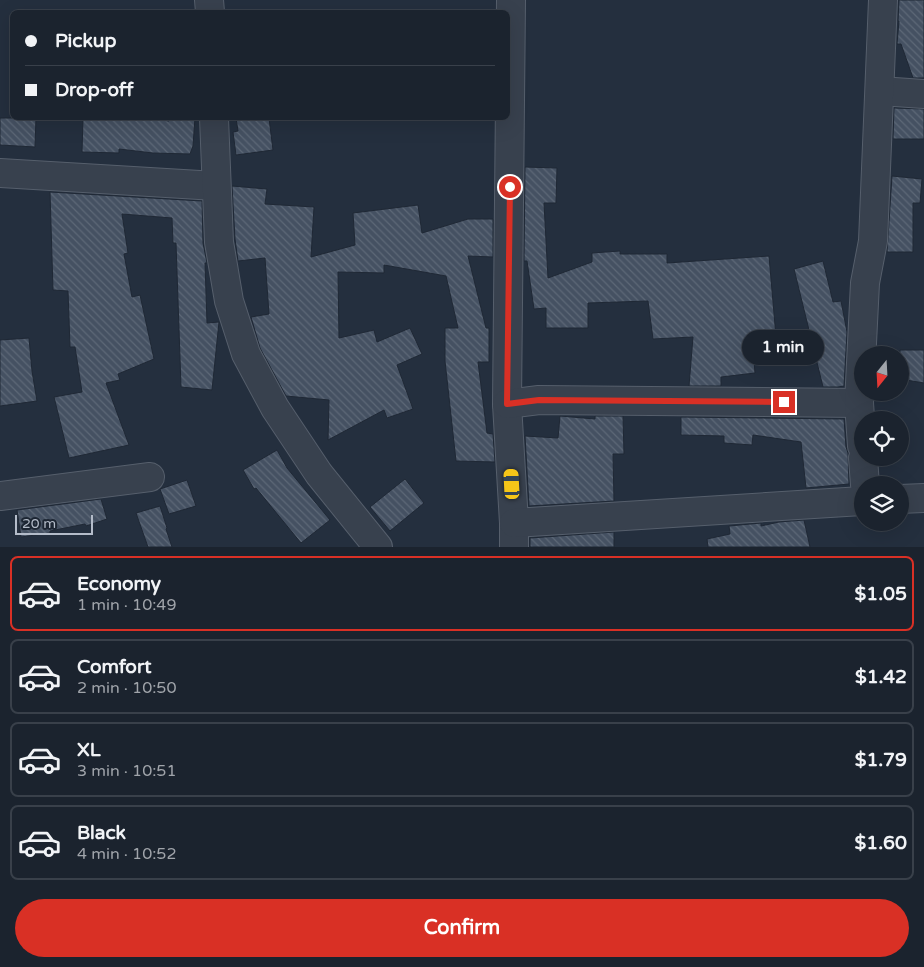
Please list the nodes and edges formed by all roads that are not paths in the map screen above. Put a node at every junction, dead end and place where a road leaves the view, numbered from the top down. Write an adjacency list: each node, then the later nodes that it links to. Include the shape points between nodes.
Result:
1 (511, 0): 5 (street)
2 (883, 0): 3 (street)
3 (880, 91): 4 (street); 10 (street, via 873,241 864,283)
4 (924, 94)
5 (510, 101)
6 (214, 120): 9 (street)
7 (510, 120): 11 (street)
8 (0, 173): 9 (street)
9 (216, 186): 19 (street, via 219,242 228,291 246,354 275,408 319,474)
10 (859, 403): 11 (street, via 539,400); 12 (street)
11 (507, 404): 18 (street)
12 (860, 411)
13 (150, 477): 14 (street)
14 (0, 496)
15 (924, 498): 16 (street)
16 (909, 499)
17 (854, 502): 18 (street)
18 (514, 535)
19 (378, 547)

